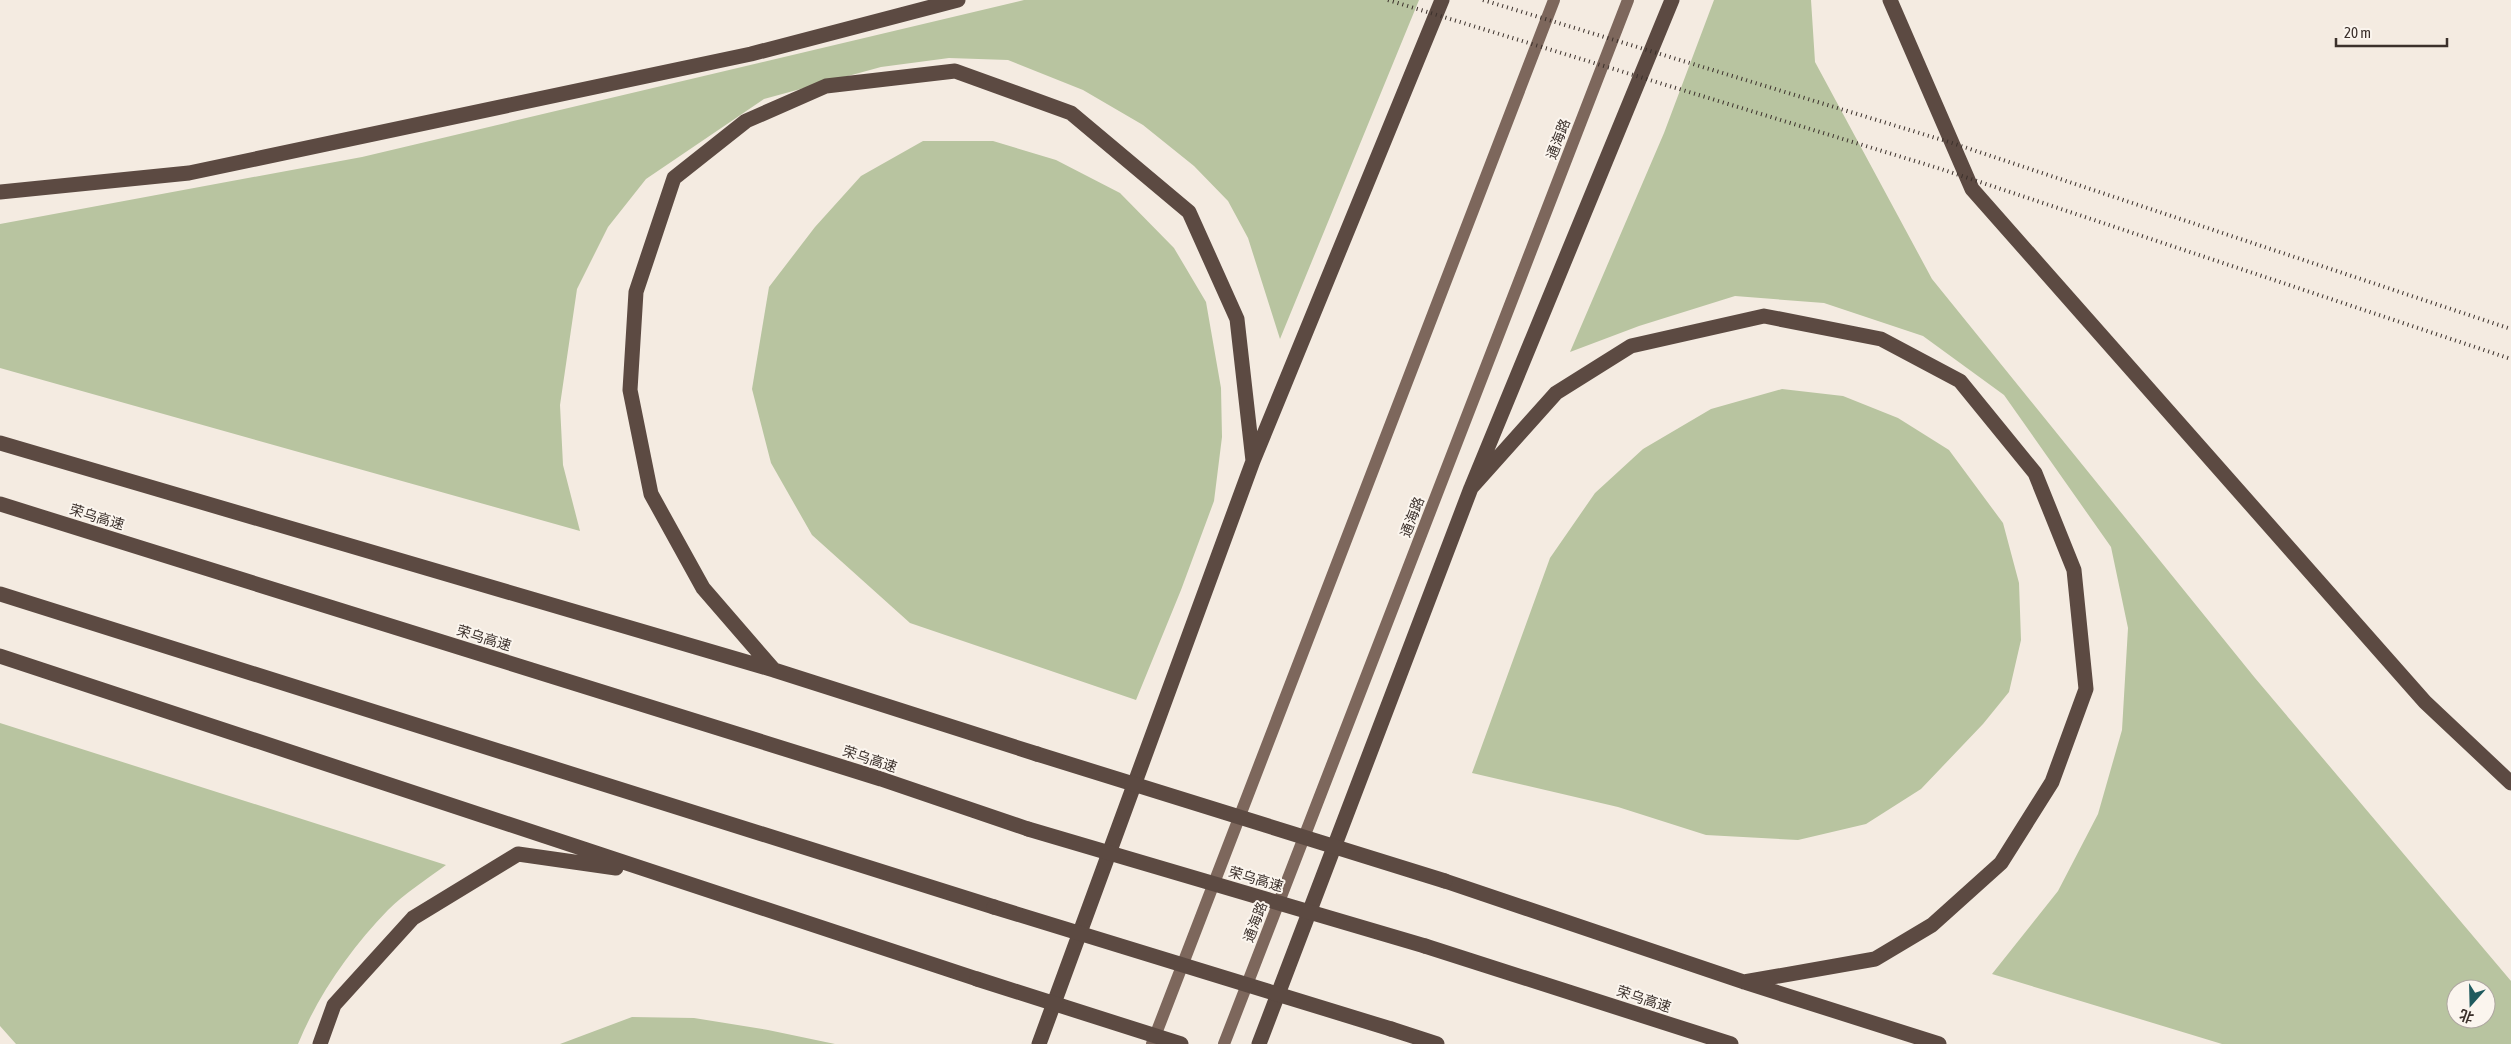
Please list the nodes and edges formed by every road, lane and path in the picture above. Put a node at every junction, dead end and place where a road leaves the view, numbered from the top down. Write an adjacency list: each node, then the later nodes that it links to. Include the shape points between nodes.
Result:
1 (958, 0): 7 (highway, via 751,54 189,173)
2 (1442, 0): 9 (highway)
3 (1554, 0): 20 (main road)
4 (1628, 0): 22 (main road, 通海路)
5 (1672, 0): 10 (highway)
6 (1890, 0): 15 (highway, via 1972,189 2424,702)
7 (0, 192)
8 (0, 443): 14 (highway)
9 (1253, 462): 14 (highway, via 1237,319 1189,212 1071,114 954,71 826,86 754,117 674,178 636,292 630,390 651,494 703,588); 19 (highway)
10 (1471, 488): 17 (highway, via 1556,393 1632,346 1764,316 1881,339 1960,382 2035,473 2074,570 2086,689 2052,782 2000,863 1932,925 1875,959); 23 (highway)
11 (0, 504): 25 (highway, 荣乌高速, bridge, via 881,779 1028,828 1425,946)
12 (0, 594): 24 (highway, bridge)
13 (0, 656): 16 (highway)
14 (774, 670): 17 (highway, bridge, via 1445,881)
15 (2511, 783)
16 (658, 874): 18 (highway, via 518,854 413,918 334,1005); 21 (highway, bridge)
17 (1744, 982): 26 (highway)
18 (320, 1044)
19 (1038, 1044)
20 (1152, 1044)
21 (1181, 1044)
22 (1224, 1044)
23 (1259, 1044)
24 (1437, 1044)
25 (1731, 1044)
26 (1939, 1044)

